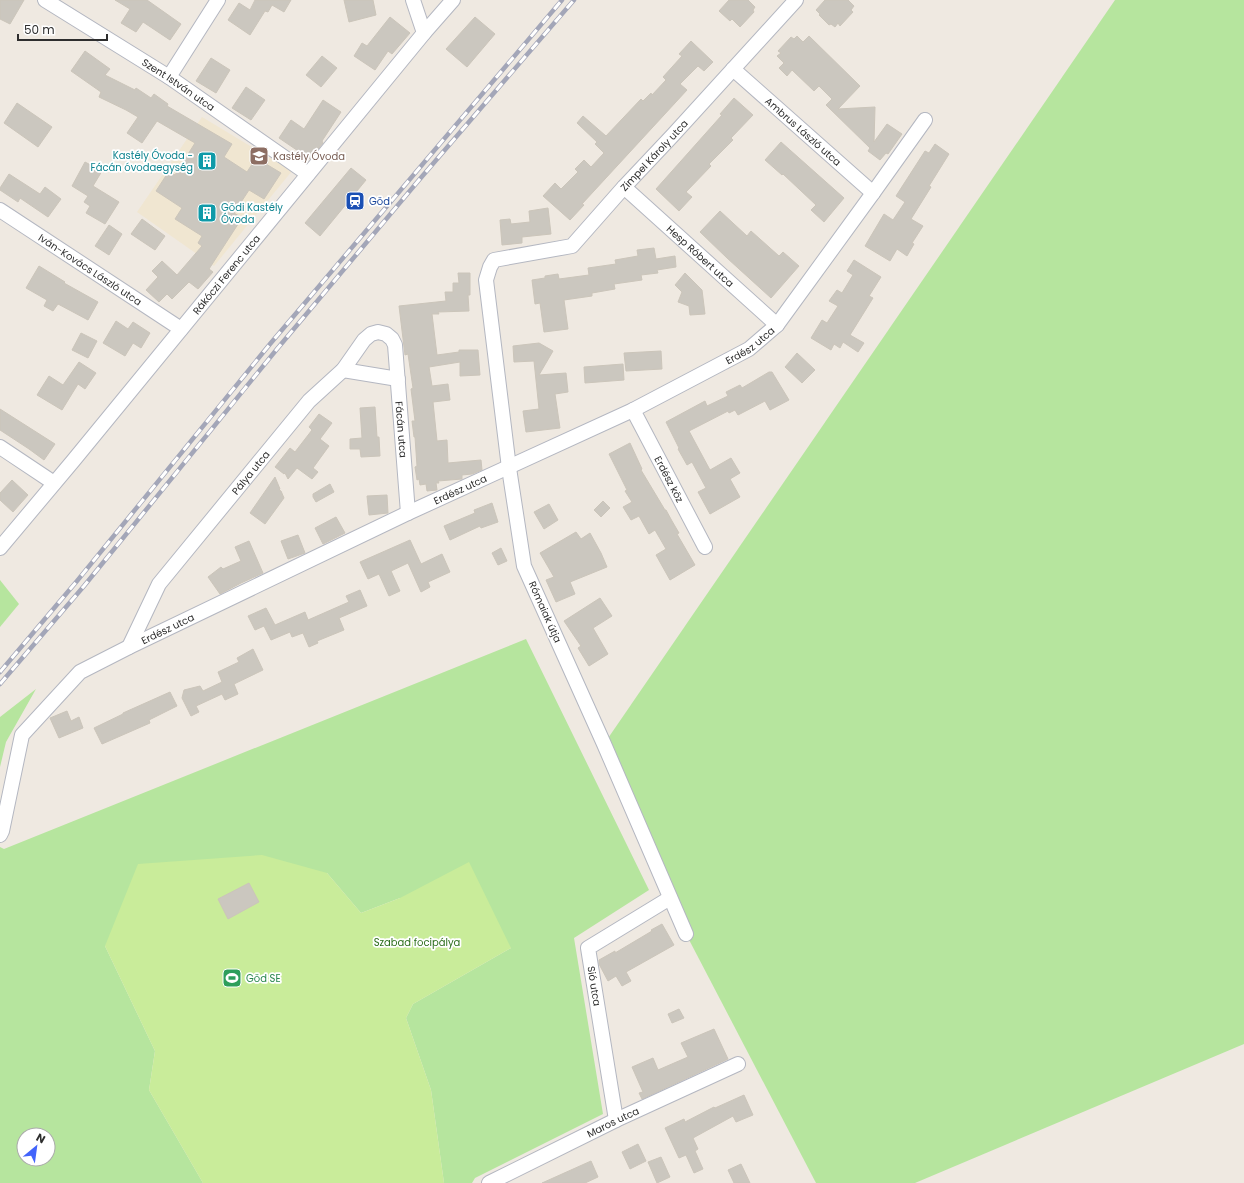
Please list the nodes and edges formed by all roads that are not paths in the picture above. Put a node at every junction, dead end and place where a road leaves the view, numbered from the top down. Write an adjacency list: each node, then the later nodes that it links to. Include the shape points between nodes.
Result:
1 (45, 0): 8 (street, Szent István utca)
2 (218, 0): 8 (street)
3 (413, 0): 6 (street)
4 (452, 0): 6 (street, Rákóczi Ferenc utca)
5 (796, 0): 7 (street, Zimpel Károly utca)
6 (424, 33): 10 (street, Rákóczi Ferenc utca)
7 (733, 69): 11 (street, Zimpel Károly utca); 12 (street, Ambrus László utca)
8 (169, 77): 10 (street, Szent István utca)
9 (925, 120): 12 (street, Erdész utca)
10 (308, 174): 16 (street, Rákóczi Ferenc utca)
11 (624, 187): 14 (street, Zimpel Károly utca, via 572,246 494,260); 15 (street, Hesp Róbert utca)
12 (873, 194): 15 (street, Erdész utca)
13 (0, 210): 16 (street, Iván-Kovács László utca)
14 (490, 267): 22 (street, Rómaiak útja, via 486,280)
15 (777, 325): 20 (street, Erdész utca, via 749,349)
16 (181, 329): 23 (street, Rákóczi Ferenc utca)
17 (395, 345): 18 (street, Pálya utca, via 386,334 371,334); 19 (street, Fácán utca)
18 (343, 370): 19 (street); 27 (street, Pálya utca, via 309,401 159,584)
19 (398, 379): 24 (street, Fácán utca)
20 (633, 410): 22 (street, Erdész utca); 25 (street, Erdész köz)
21 (0, 447): 23 (street)
22 (509, 468): 24 (street, Erdész utca); 29 (street, Rómaiak útja, via 524,566)
23 (54, 483): 26 (street, Rákóczi Ferenc utca)
24 (408, 513): 27 (street, Erdész utca)
25 (705, 547)
26 (0, 548)
27 (128, 647): 28 (street, Erdész utca, via 80,672 22,735)
28 (0, 835)
29 (670, 898): 30 (street, Rómaiak útja); 32 (street, Sió utca, via 588,948)
30 (686, 934)
31 (738, 1064): 32 (street, Maros utca)
32 (616, 1120): 33 (street, Maros utca)
33 (489, 1183)

